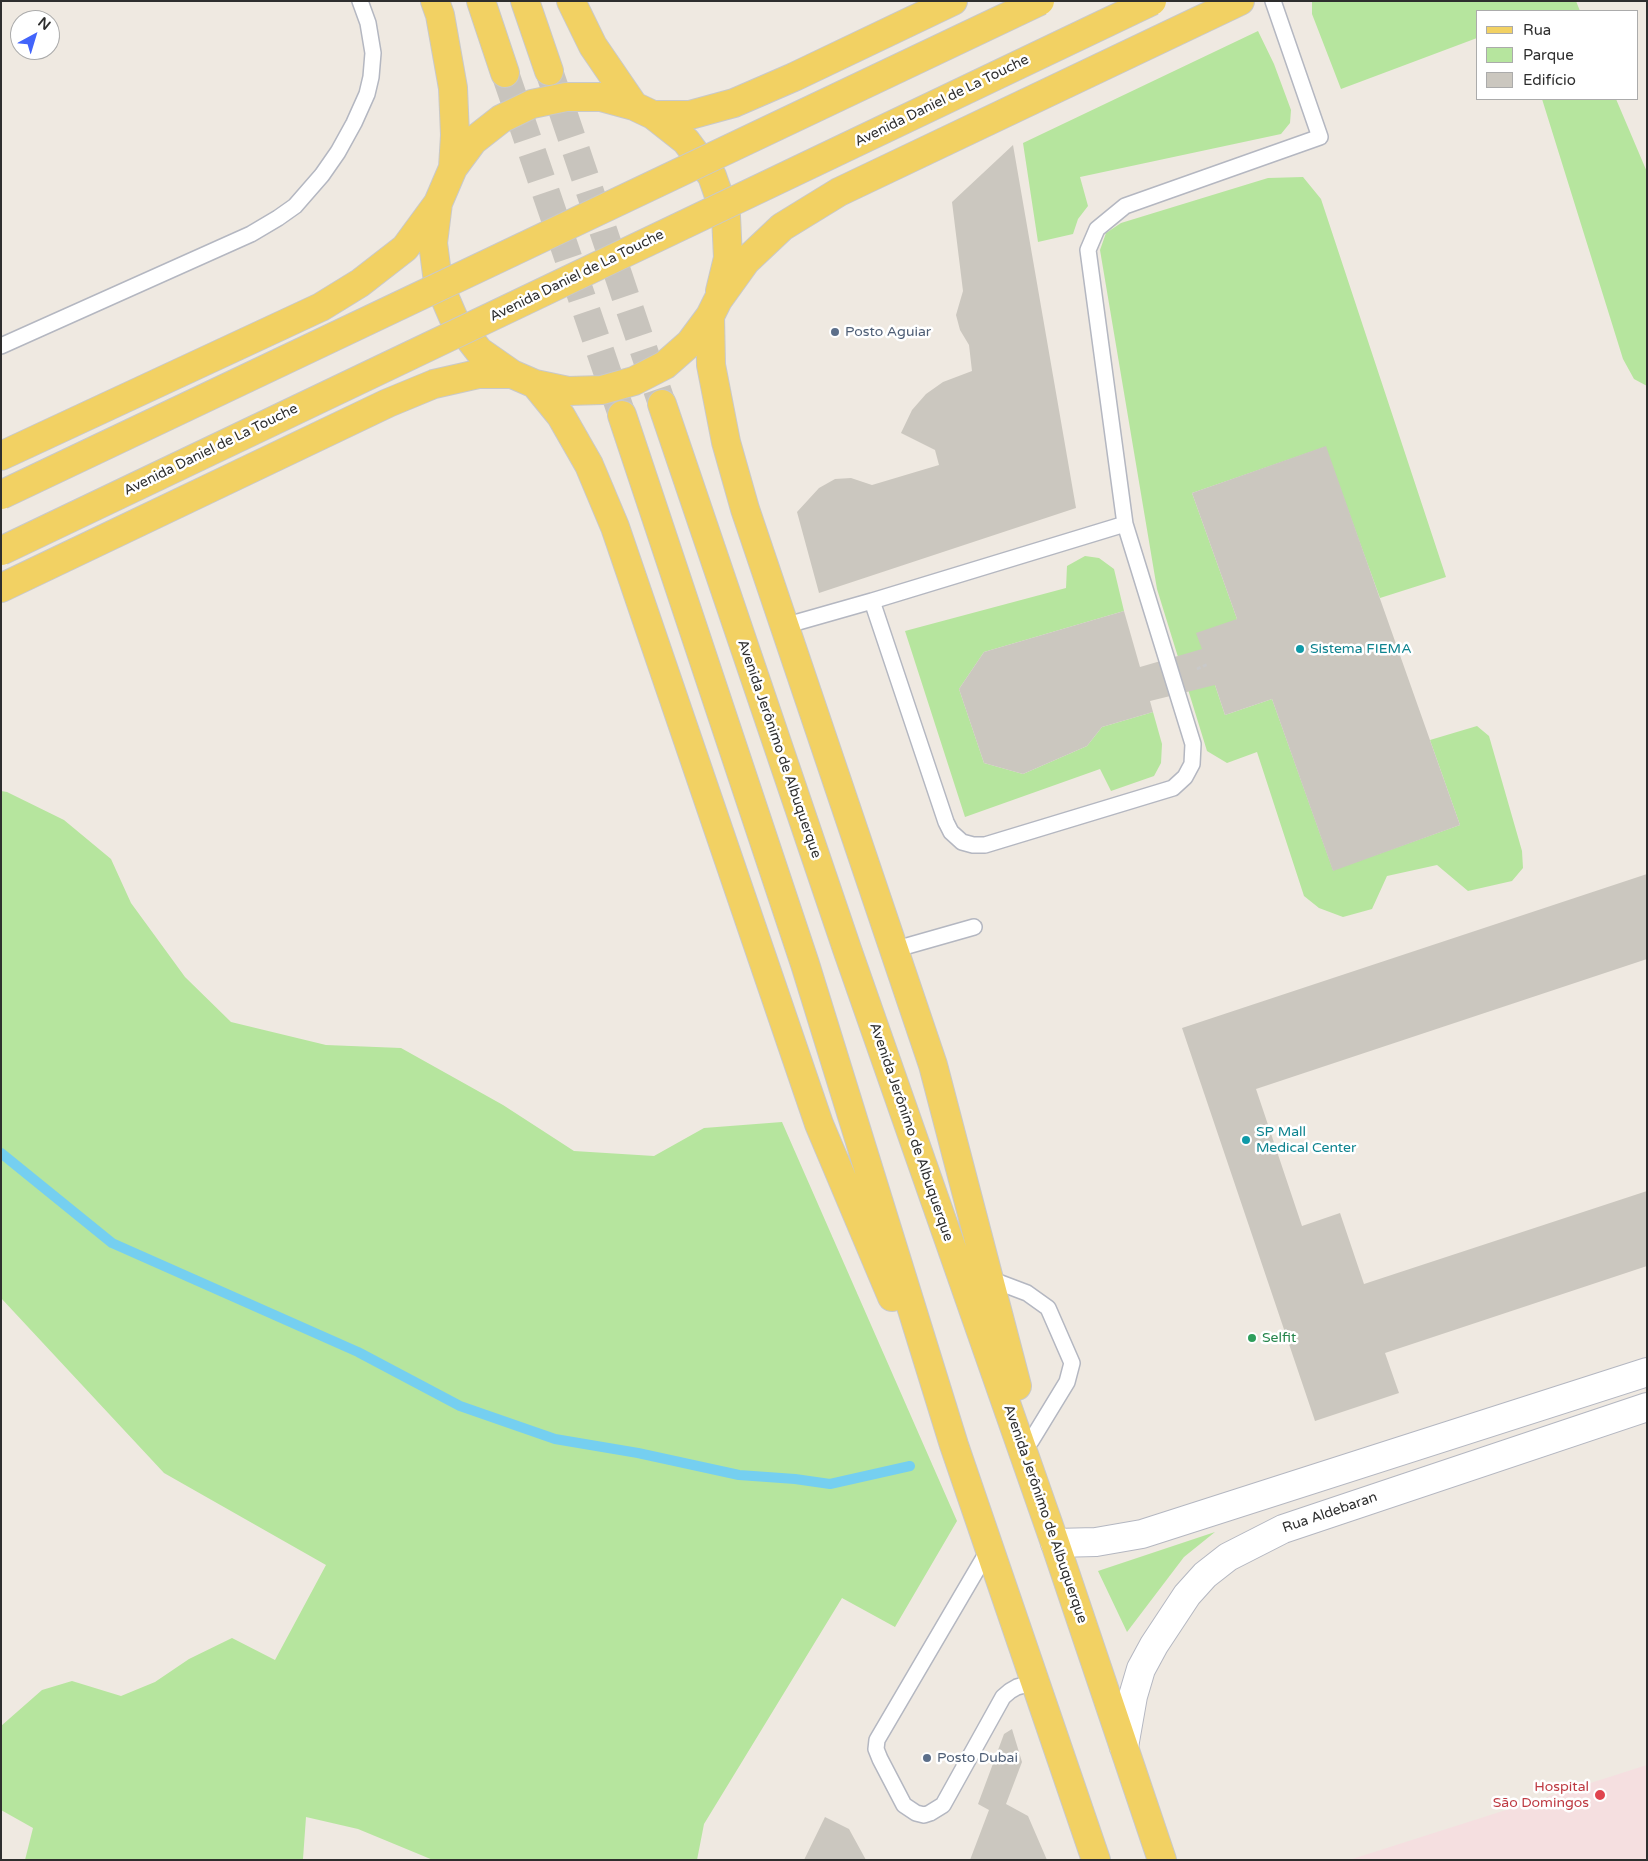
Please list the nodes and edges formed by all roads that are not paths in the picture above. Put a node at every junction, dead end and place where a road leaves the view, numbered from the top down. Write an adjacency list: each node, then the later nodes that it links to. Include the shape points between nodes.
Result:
1 (360, 1): 17 (lane, via 373,53 367,94 338,152 295,206 251,234)
2 (435, 1): 14 (main road, via 453,88 455,135)
3 (481, 1): 12 (main road)
4 (525, 1): 11 (main road)
5 (571, 1): 13 (main road, via 592,46)
6 (953, 1): 13 (main road, via 734,103 690,115)
7 (1040, 1): 22 (main road, bridge)
8 (1152, 1): 24 (main road, Avenida Daniel de La Touche, bridge)
9 (1240, 1): 16 (main road, via 839,192 782,227 746,261)
10 (1273, 1): 23 (lane, via 1320,137 1125,206 1097,229 1088,250)
11 (549, 71)
12 (505, 73)
13 (644, 111): 14 (main road, via 601,97 566,97 532,104 501,118 473,141); 16 (main road, via 686,141 712,176 726,216 728,258)
14 (452, 168): 15 (main road)
15 (438, 203): 18 (main road, via 432,243 438,282 454,319 479,351); 21 (main road, via 404,248 360,283 321,307)
16 (714, 308): 18 (main road, via 690,343 665,365 634,381 602,390 568,390); 27 (main road, via 711,366 726,442)
17 (1, 346)
18 (523, 379): 25 (main road, via 478,374 434,384); 34 (main road, via 560,416 589,465 615,527 819,1124)
19 (662, 404): 35 (main road, Avenida Jerônimo de Albuquerque, via 847,949)
20 (622, 415): 34 (main road, via 805,964)
21 (1, 456)
22 (1, 495)
23 (1125, 524): 26 (lane); 26 (lane, via 1193,744 1192,764 1185,778 1173,788 985,845 962,842 948,827)
24 (1, 551)
25 (1, 588)
26 (872, 600): 27 (lane)
27 (784, 626): 29 (main road)
28 (974, 927): 29 (lane)
29 (893, 950): 30 (main road, via 933,1065)
30 (990, 1279): 33 (main road); 33 (lane, via 1027,1293 1048,1308 1072,1363 1067,1382)
31 (1647, 1372): 35 (street, via 1142,1534 1096,1542)
32 (1647, 1407): 38 (street, Rua Aldebaran, via 1283,1529 1228,1557 1187,1595 1154,1645 1141,1669)
33 (1031, 1441): 35 (main road)
34 (954, 1445): 36 (main road)
35 (1055, 1543): 38 (main road, Avenida Jerônimo de Albuquerque)
36 (989, 1549): 37 (main road); 37 (lane, via 877,1740 880,1760 904,1805 924,1815 943,1805 1003,1697 1017,1687)
37 (1035, 1682): 39 (main road)
38 (1124, 1746): 40 (main road, Avenida Jerônimo de Albuquerque)
39 (1096, 1860)
40 (1162, 1860)

